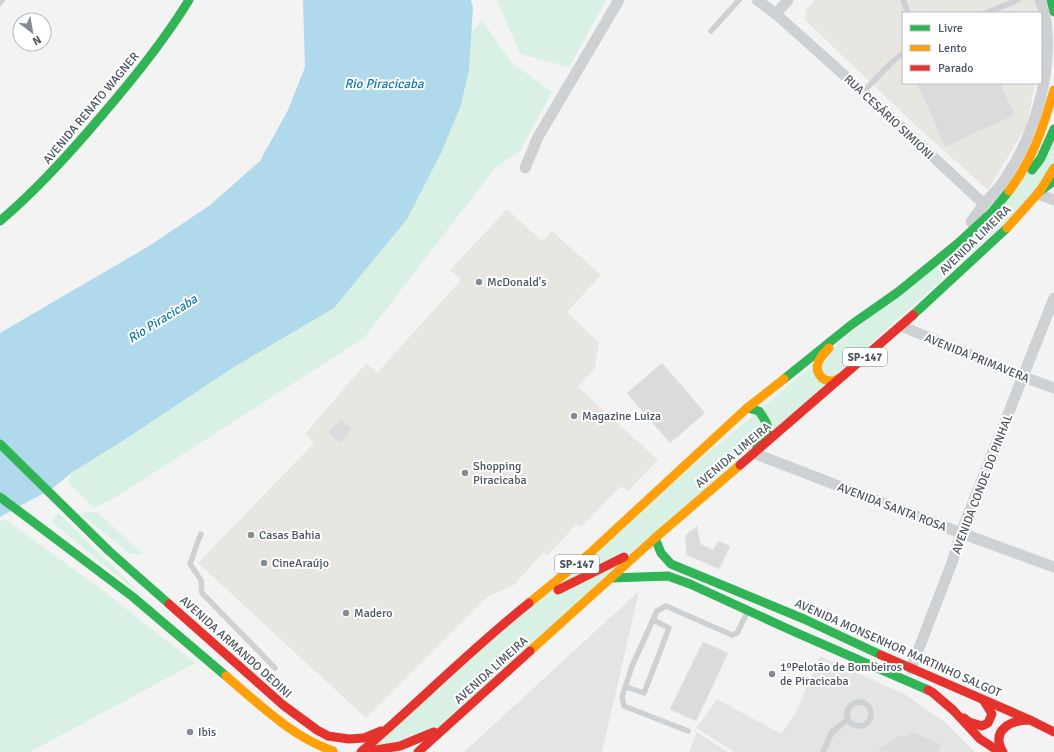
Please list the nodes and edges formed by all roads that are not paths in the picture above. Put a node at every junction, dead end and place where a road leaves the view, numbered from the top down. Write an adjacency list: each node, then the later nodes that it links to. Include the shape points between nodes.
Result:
1 (2, 0): 11 (lane)
2 (189, 0): 27 (main road, AVENIDA RENATO WAGNER, via 126,88 53,173)
3 (619, 0): 21 (street, via 538,137)
4 (739, 0): 16 (lane)
5 (757, 0): 15 (street, RUA CESÁRIO SIMIONI)
6 (788, 0): 15 (street)
7 (903, 0): 12 (lane)
8 (1018, 0): 13 (lane)
9 (1040, 0): 26 (street, via 1046,21 1047,52 1042,95 1025,145)
10 (1051, 0): 14 (main road)
11 (0, 3)
12 (908, 12)
13 (988, 12)
14 (1054, 12)
15 (776, 14): 19 (street, RUA CESÁRIO SIMIONI)
16 (711, 31)
17 (902, 55): 19 (lane)
18 (1054, 90): 26 (main road, AVENIDA LIMEIRA, via 1031,157 1021,175)
19 (863, 92): 26 (street, RUA CESÁRIO SIMIONI)
20 (1054, 129): 26 (main road, AVENIDA LIMEIRA, via 1041,158 1020,185)
21 (525, 168)
22 (1054, 168): 24 (main road, AVENIDA LIMEIRA / SP-147)
23 (1054, 181): 24 (main road)
24 (1039, 192): 25 (street); 31 (main road, AVENIDA LIMEIRA / SP-147, via 1007,228)
25 (1054, 200)
26 (987, 208): 28 (street, via 972,220)
27 (0, 221)
28 (957, 244): 30 (main road, AVENIDA LIMEIRA / SP-147)
29 (1054, 298): 33 (street, AVENIDA CONDE DO PINHAL)
30 (851, 326): 32 (main road, via 817,364 817,371 826,381); 35 (main road, AVENIDA LIMEIRA / SP-147)
31 (901, 326): 32 (main road, AVENIDA LIMEIRA / SP-147); 33 (street, AVENIDA PRIMAVERA)
32 (843, 376): 37 (main road, AVENIDA LIMEIRA / SP-147)
33 (1024, 377): 34 (street, AVENIDA PRIMAVERA); 40 (street, AVENIDA CONDE DO PINHAL)
34 (1054, 388)
35 (747, 408): 38 (main road, via 761,413 768,425 767,433); 47 (main road, AVENIDA LIMEIRA / SP-147, via 589,554)
36 (0, 444): 57 (main road, AVENIDA ARMANDO DEDINI, via 109,551 283,705 316,730 328,736 364,738 376,734)
37 (753, 453): 38 (main road, AVENIDA LIMEIRA / SP-147); 40 (street, AVENIDA SANTA ROSA)
38 (719, 482): 42 (main road, AVENIDA LIMEIRA / SP-147)
39 (0, 497): 61 (main road, via 56,537 151,612)
40 (960, 533): 45 (street, AVENIDA SANTA ROSA); 53 (street, AVENIDA CONDE DO PINHAL, via 953,560)
41 (201, 534): 52 (lane, via 190,564 201,580 202,592)
42 (655, 538): 43 (main road, AVENIDA LIMEIRA / SP-147); 44 (main road, via 661,553)
43 (637, 554): 44 (main road, AVENIDA MONSENHOR MARTINHO SALGOT); 46 (main road, AVENIDA LIMEIRA / SP-147); 47 (main road, via 626,556)
44 (671, 564): 49 (main road, AVENIDA MONSENHOR MARTINHO SALGOT)
45 (1054, 567)
46 (611, 578): 48 (main road, via 668,576); 60 (main road, AVENIDA LIMEIRA / SP-147)
47 (521, 609): 57 (main road, AVENIDA LIMEIRA / SP-147, via 456,665)
48 (748, 611): 50 (lane, via 737,633 732,635 666,606 658,611); 51 (main road)
49 (804, 618): 51 (main road); 53 (main road, AVENIDA MONSENHOR MARTINHO SALGOT)
50 (653, 620): 54 (lane, via 632,666); 54 (lane, via 669,628 644,693)
51 (797, 633): 56 (main road, via 932,692)
52 (275, 668)
53 (910, 669): 55 (main road, AVENIDA MONSENHOR MARTINHO SALGOT)
54 (626, 687): 62 (lane, via 622,697 624,706)
55 (984, 701): 56 (main road, via 992,714 988,723 982,726 969,722); 59 (main road, AVENIDA MONSENHOR MARTINHO SALGOT)
56 (953, 710): 71 (main road, via 980,739)
57 (403, 716): 67 (main road, AVENIDA LIMEIRA / SP-147)
58 (848, 720): 58 (lane, via 847,710 856,702 864,702 871,712 869,720 863,725 855,725); 70 (lane, via 832,732)
59 (1030, 720): 63 (main road, AVENIDA MONSENHOR MARTINHO SALGOT); 71 (main road, via 1015,721 1003,728 998,741)
60 (448, 725): 64 (main road, AVENIDA LIMEIRA / SP-147); 67 (main road, via 400,746)
61 (288, 727): 65 (main road); 66 (main road, via 309,742)
62 (688, 731)
63 (1054, 732)
64 (433, 739): 68 (main road, AVENIDA LIMEIRA / SP-147); 69 (street)
65 (300, 746)
66 (339, 751)
67 (362, 752)
68 (418, 752)
69 (428, 752)
70 (823, 752)
71 (1002, 752)

